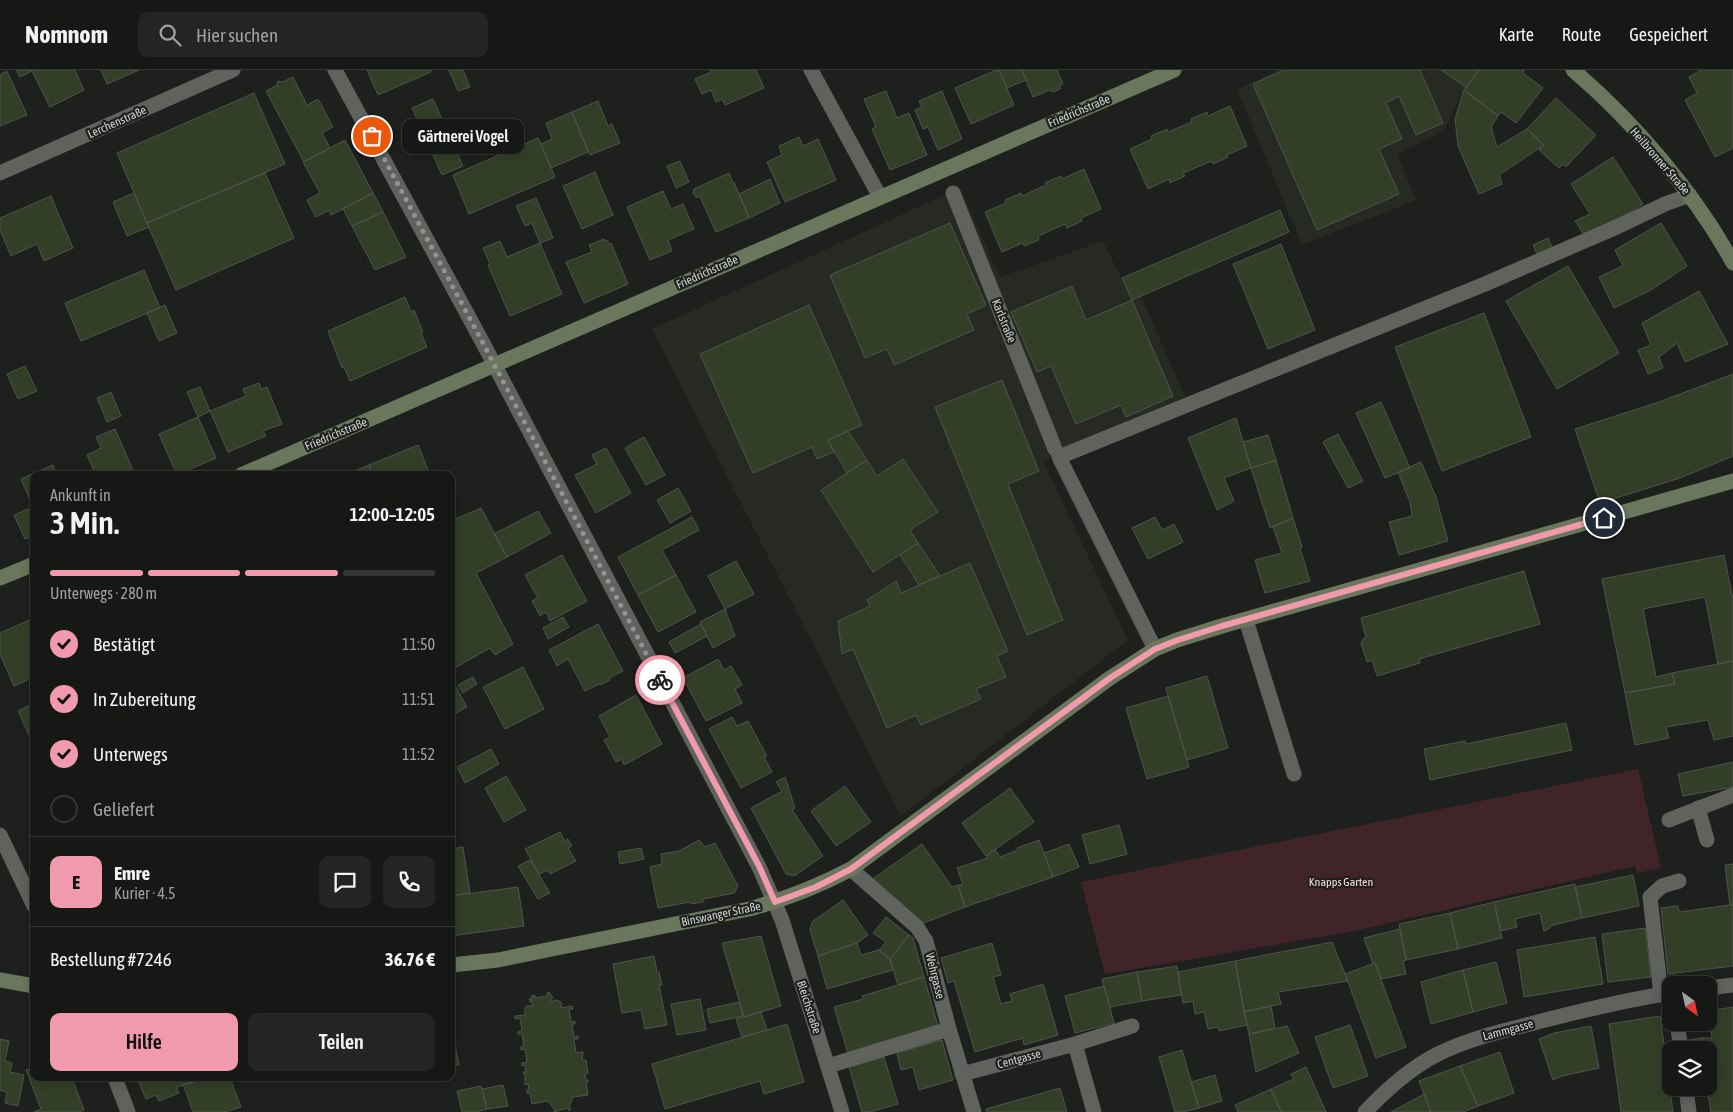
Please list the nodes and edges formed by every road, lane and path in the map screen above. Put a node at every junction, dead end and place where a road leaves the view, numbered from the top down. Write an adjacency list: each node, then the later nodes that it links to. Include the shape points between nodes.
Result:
1 (233, 70): 6 (street, Lerchenstraße)
2 (336, 70): 11 (street, Bleichstraße)
3 (811, 70): 9 (street)
4 (1174, 70): 9 (main road, Friedrichstraße)
5 (1573, 70): 8 (main road, Heilbronner Straße, via 1651,148)
6 (0, 173)
7 (953, 193): 12 (street, Karlstraße)
8 (1690, 195): 10 (main road, Heilbronner Straße); 12 (street, via 1485,284)
9 (880, 197): 11 (main road, Friedrichstraße)
10 (1733, 263)
11 (495, 365): 13 (main road, Friedrichstraße); 28 (street, Bleichstraße)
12 (1057, 453): 18 (street, Karlstraße)
13 (250, 471)
14 (1733, 481): 17 (main road, Binswanger Straße)
15 (30, 566): 16 (main road)
16 (0, 578)
17 (1246, 620): 18 (main road, Binswanger Straße); 19 (street)
18 (1155, 649): 25 (main road, Binswanger Straße, via 1110,678)
19 (1294, 774)
20 (1733, 795): 21 (street)
21 (1698, 808): 22 (street); 24 (street)
22 (1668, 820)
23 (0, 835): 27 (street)
24 (1707, 840)
25 (851, 869): 28 (main road, Binswanger Straße, via 816,887); 37 (street, Wehrgasse, via 922,933)
26 (1679, 881): 30 (street, via 1662,886 1650,896)
27 (30, 898)
28 (775, 902): 29 (main road, Binswanger Straße, via 498,960); 39 (street, Bleichstraße)
29 (455, 965)
30 (1663, 976)
31 (0, 980): 32 (main road)
32 (30, 985)
33 (1733, 985): 34 (street)
34 (1718, 987)
35 (1662, 995): 47 (street, Lammgasse, via 1576,1012 1480,1038 1436,1055 1409,1071)
36 (1132, 1026): 38 (street, Centgasse)
37 (949, 1029): 39 (street); 40 (street, Wehrgasse)
38 (1075, 1044): 40 (street, Centgasse); 46 (street)
39 (828, 1066): 44 (street, Bleichstraße)
40 (962, 1074): 45 (street, Wehrgasse)
41 (116, 1081): 43 (street)
42 (1687, 1096): 48 (street)
43 (128, 1112)
44 (842, 1112)
45 (974, 1112)
46 (1094, 1112)
47 (1365, 1112)
48 (1690, 1112)

